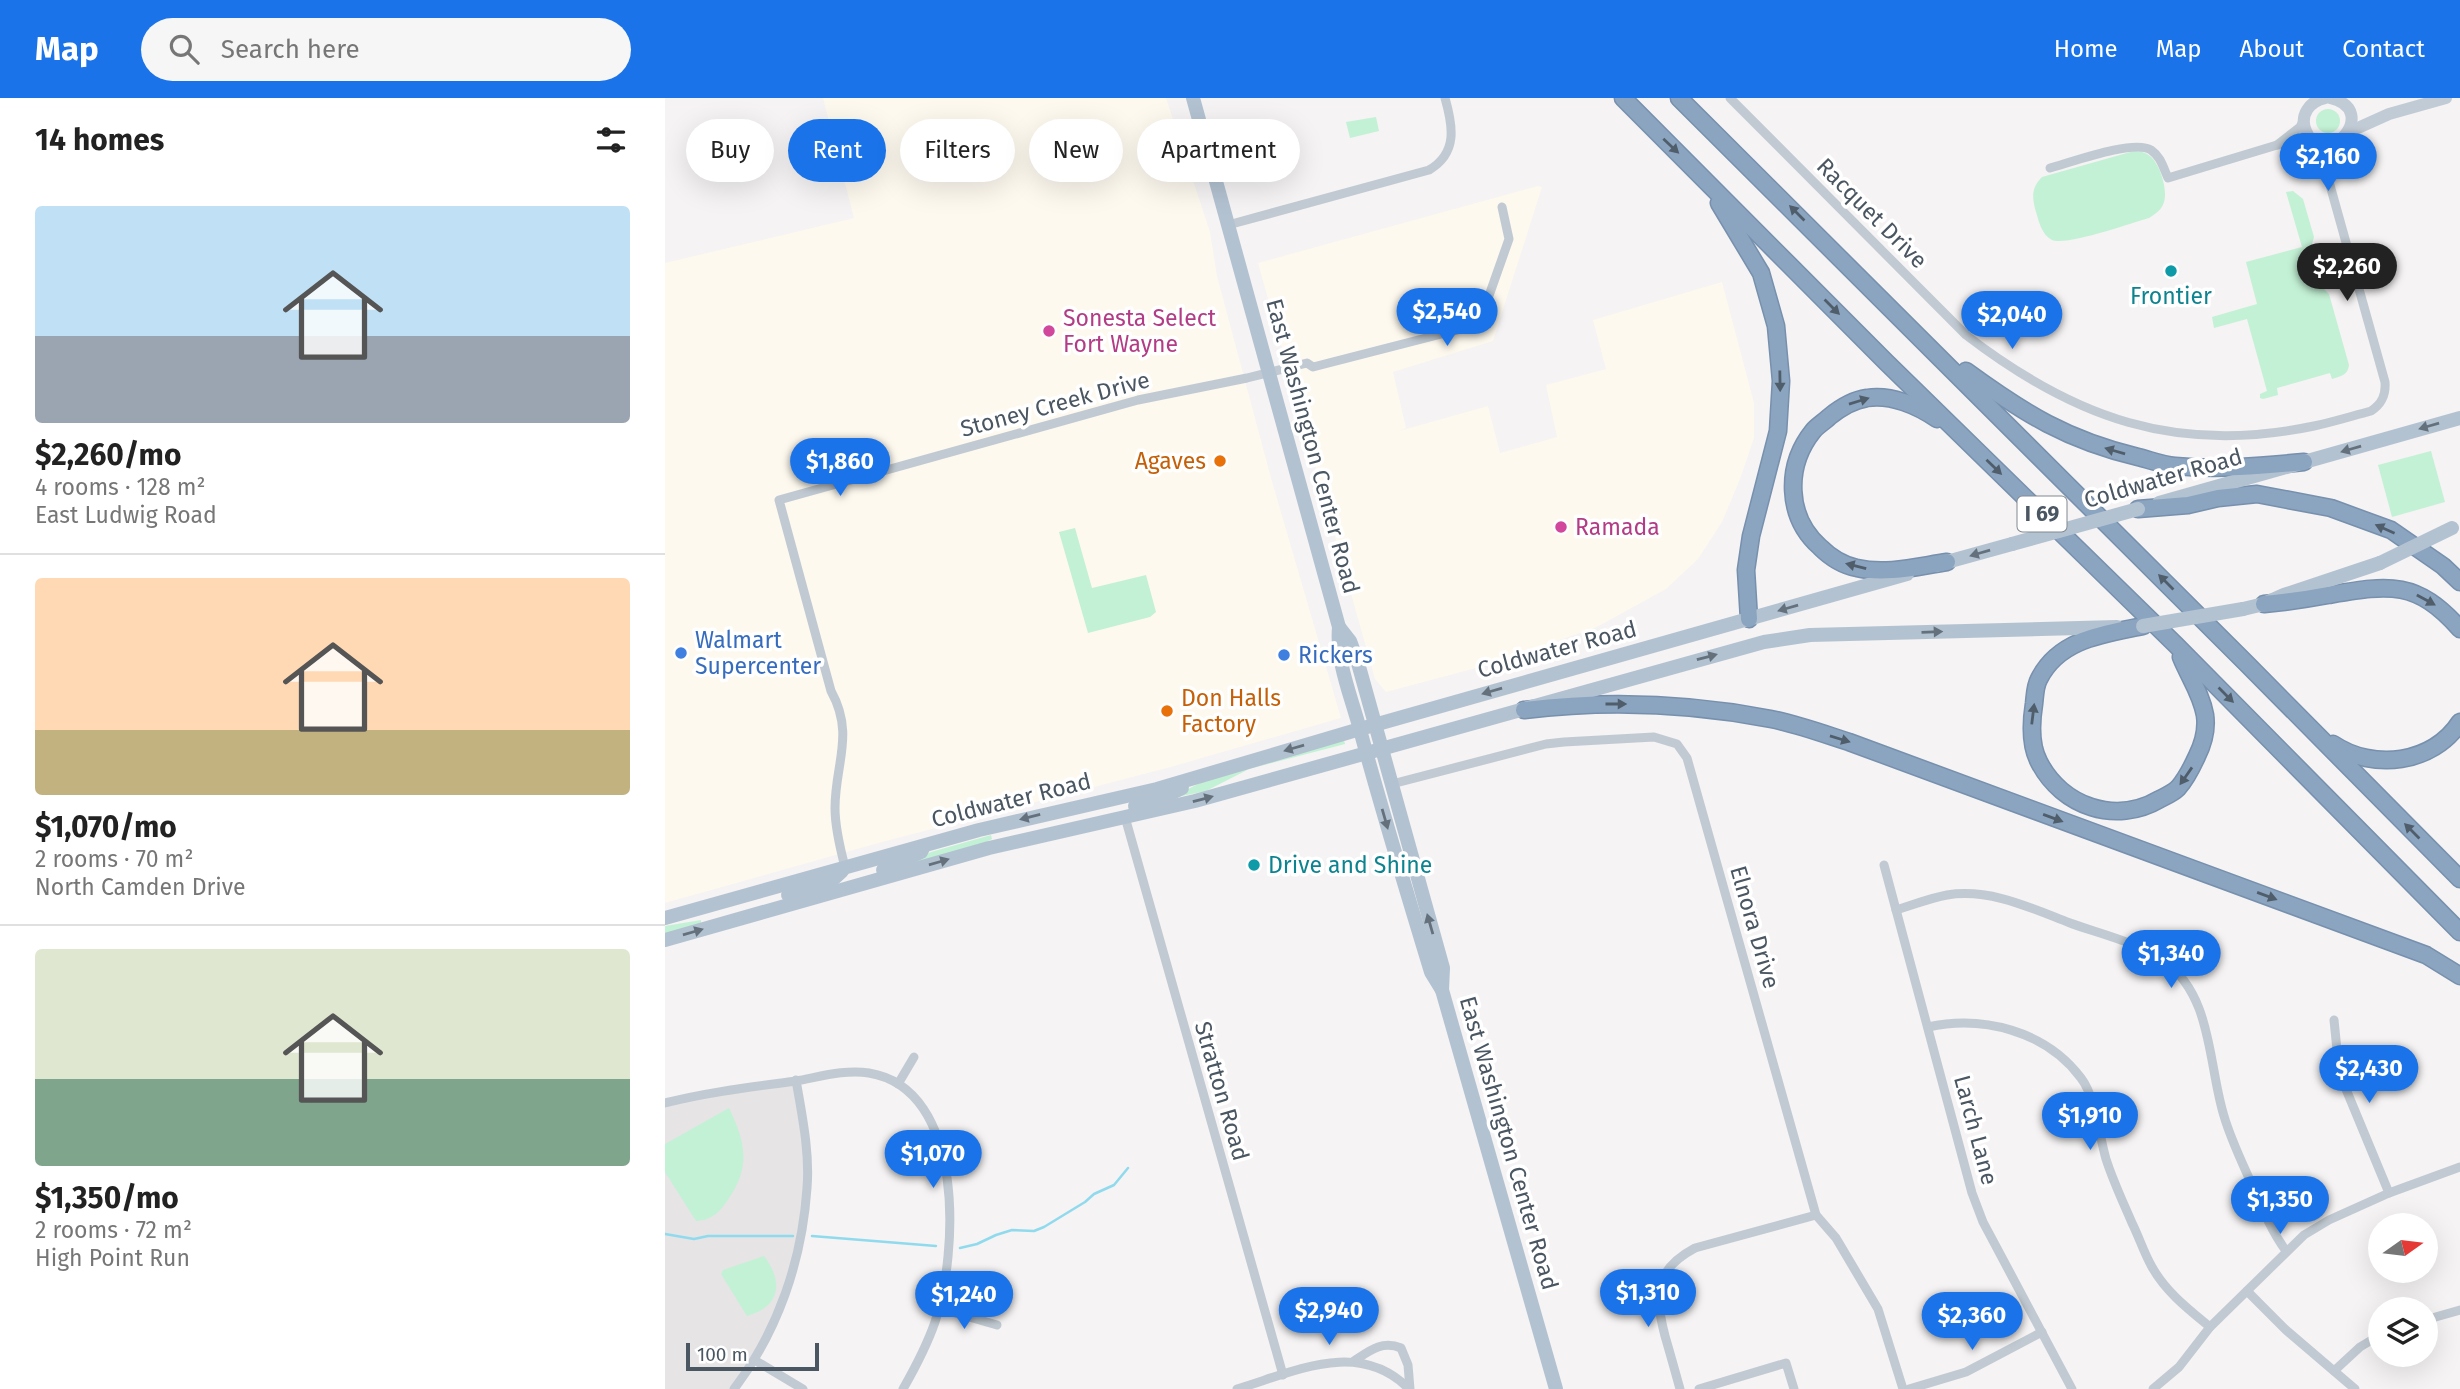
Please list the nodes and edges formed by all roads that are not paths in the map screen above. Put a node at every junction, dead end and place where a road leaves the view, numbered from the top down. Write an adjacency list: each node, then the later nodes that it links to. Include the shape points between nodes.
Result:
1 (1193, 98): 18 (main road, East Washington Center Road)
2 (1445, 98): 18 (street, via 1452,135 1437,165)
3 (1623, 98): 14 (highway, I 69, one-way to 14)
4 (1679, 98): 19 (highway, I 69, one-way to 4)
5 (1730, 98): 16 (street, Racquet Drive, via 1966,335 2048,390 2092,411 2151,429 2220,435 2272,432 2371,411 2383,399 2385,382)
6 (2331, 98): 8 (main road); 9 (main road, via 2315,101)
7 (2446, 98): 10 (main road)
8 (2346, 107): 10 (main road); 11 (main road, via 2351,118)
9 (2306, 109): 12 (main road, via 2306,130); 13 (street, via 2300,127)
10 (2389, 114): 11 (main road)
11 (2346, 136): 12 (main road, via 2330,145); 16 (street, via 2336,150)
12 (2314, 141): 13 (street); 16 (street)
13 (2277, 145): 15 (street, via 2168,178 2160,158 2149,148 2133,145)
14 (1691, 164): 22 (highway, I 69, one-way to 22); 29 (highway, one-way to 29, via 1761,273 1776,326 1781,381 1778,431 1746,570)
15 (2050, 168)
16 (2328, 178)
17 (1502, 207): 20 (street, Stoney Creek Drive, via 1509,239 1478,318 1457,330 1313,367 1307,363)
18 (1228, 225): 20 (main road, East Washington Center Road)
19 (1923, 340): 23 (highway, one-way to 19, via 2173,466 2113,451 2061,433 2017,408); 39 (highway, I 69, one-way to 19)
20 (1269, 373): 31 (main road, East Washington Center Road); 49 (street, Stoney Creek Drive, via 1138,400 779,500 841,715 843,750 835,807)
21 (2460, 418): 23 (main road, Coldwater Road, one-way to 23)
22 (1966, 439): 26 (highway, one-way to 22, via 1888,570 1857,569 1832,559 1798,519 1791,486 1797,459 1813,430 1841,407 1867,398 1900,400 1934,416); 34 (highway, I 69, one-way to 34)
23 (2304, 462): 24 (main road, Coldwater Road)
24 (2138, 509): 26 (main road, Coldwater Road, one-way to 26, bridge); 27 (highway, one-way to 24, via 2391,530 2331,508 2257,494)
25 (2456, 526): 28 (main road, bridge, via 2380,563)
26 (1947, 562): 29 (main road, Coldwater Road, one-way to 29)
27 (2460, 582)
28 (2264, 604): 30 (main road, bridge); 32 (highway, one-way to 32, via 2389,587 2419,596 2444,611)
29 (1749, 619): 37 (main road, Coldwater Road, one-way to 37)
30 (2143, 626): 33 (highway)
31 (1339, 627): 37 (main road, East Washington Center Road, via 1350,640); 38 (main road, East Washington Center Road, via 1342,668)
32 (2460, 629)
33 (2099, 631): 34 (highway, one-way to 33, via 2199,691 2205,718 2203,744 2176,790 2127,812 2102,811 2077,802 2057,787 2038,761 2031,726 2037,681 2048,665 2062,651); 35 (main road, Coldwater Road, one-way to 33, via 1764,642 1810,635)
34 (2176, 645): 57 (highway, I 69, one-way to 57)
35 (1524, 710): 40 (main road, Coldwater Road); 59 (highway, one-way to 59, via 1578,704 1672,704 1774,719 1849,742 2426,955)
36 (2460, 722): 39 (highway, via 2451,736 2401,761 2346,753)
37 (1376, 724): 38 (main road, Coldwater Road); 40 (main road, East Washington Center Road)
38 (1360, 729): 41 (main road, East Washington Center Road); 42 (main road, Coldwater Road, one-way to 42)
39 (2310, 729): 50 (highway, I 69, one-way to 39)
40 (1382, 750): 41 (main road, Coldwater Road); 43 (main road, East Washington Center Road)
41 (1366, 754): 45 (main road, Coldwater Road, one-way to 41); 60 (main road, East Washington Center Road, one-way to 60, via 1431,972)
42 (1199, 776): 44 (main road, Coldwater Road); 45 (main road, via 1160,799 1138,804)
43 (1392, 784): 60 (main road, East Washington Center Road, one-way to 43, via 1443,968); 69 (street, Elnora Drive, via 1546,744 1654,737 1677,744 1687,758)
44 (1120, 797): 46 (main road, via 1113,806 1052,828); 47 (main road, Coldwater Road, one-way to 47)
45 (1125, 817): 46 (main road, Coldwater Road); 82 (street, Stratton Road)
46 (1047, 834): 51 (main road, Coldwater Road, one-way to 46)
47 (925, 844): 49 (main road, Coldwater Road); 51 (main road, via 921,852 862,877)
48 (1884, 865): 53 (street, Larch Lane)
49 (845, 867): 52 (main road, Coldwater Road); 54 (main road, via 836,879 786,896)
50 (2460, 879)
51 (850, 887): 54 (main road, Coldwater Road)
52 (771, 890): 55 (main road, Coldwater Road); 56 (main road, via 769,897 730,914)
53 (1896, 910): 62 (street, Larch Lane); 70 (street, via 1947,895 2009,900 2164,961 2197,1002 2232,1141)
54 (757, 913): 56 (main road, Coldwater Road)
55 (665, 918)
56 (720, 924): 58 (main road, Coldwater Road, one-way to 56)
57 (2460, 932)
58 (665, 940)
59 (2460, 976)
60 (1441, 990): 88 (main road, East Washington Center Road)
61 (2334, 1020): 68 (street, via 2343,1082)
62 (1929, 1027): 76 (street, via 1978,1022 2011,1030 2049,1046 2082,1079 2114,1182 2152,1267 2174,1297); 77 (street, Larch Lane, via 1972,1194)
63 (914, 1057): 65 (street)
64 (796, 1080): 65 (street, via 869,1073); 66 (street); 79 (street, via 804,1123 806,1199 796,1261 778,1317)
65 (898, 1084): 72 (street, via 920,1105 937,1133 947,1176 951,1224 947,1274)
66 (665, 1102)
67 (2460, 1167): 68 (street)
68 (2389, 1194): 70 (street, via 2329,1220)
69 (1816, 1214): 89 (street, via 1695,1248 1665,1271 1658,1290 1658,1311); 92 (street, Elnora Drive, via 1836,1238 1878,1309)
70 (2286, 1251): 71 (street)
71 (2247, 1291): 76 (street); 81 (street)
72 (938, 1308): 75 (street); 85 (street)
73 (2460, 1310): 74 (street)
74 (2438, 1316)
75 (997, 1325)
76 (2210, 1327): 94 (street, via 2179,1367)
77 (2042, 1332): 92 (street, via 1966,1372); 93 (street, Larch Lane)
78 (2368, 1342): 81 (street)
79 (756, 1361): 83 (street); 84 (street)
80 (1354, 1362): 82 (street, via 1332,1362); 87 (street, via 1381,1368); 87 (street, via 1382,1345 1401,1348)
81 (2334, 1371): 95 (street)
82 (1283, 1375): 86 (street)
83 (734, 1389)
84 (803, 1389)
85 (903, 1389)
86 (1237, 1389)
87 (1409, 1389)
88 (1556, 1389)
89 (1680, 1389)
90 (1699, 1389): 91 (street, via 1786,1363)
91 (1794, 1389)
92 (1906, 1389)
93 (2072, 1389)
94 (2153, 1389)
95 (2355, 1389)

